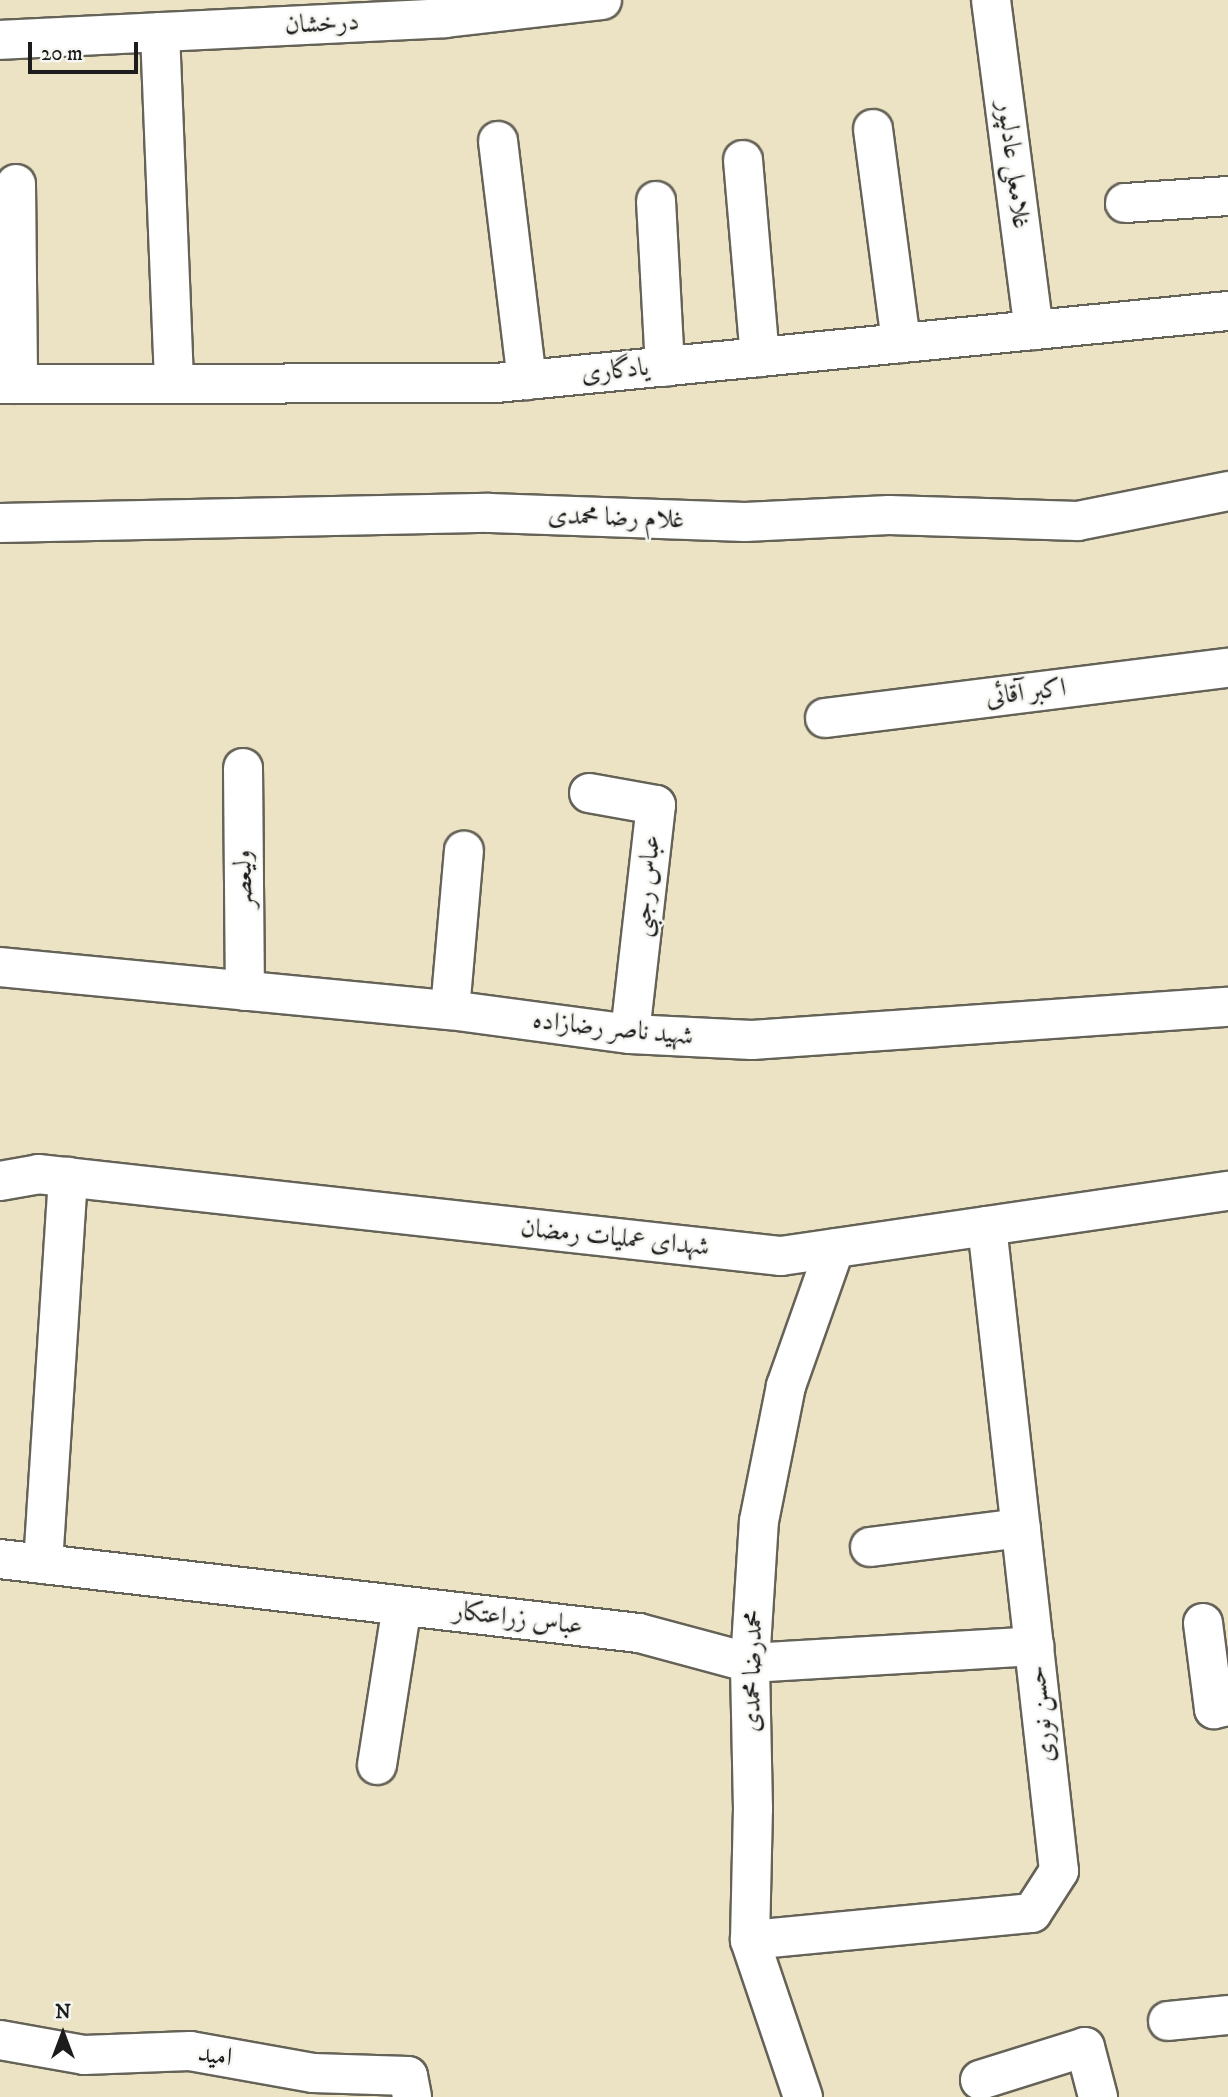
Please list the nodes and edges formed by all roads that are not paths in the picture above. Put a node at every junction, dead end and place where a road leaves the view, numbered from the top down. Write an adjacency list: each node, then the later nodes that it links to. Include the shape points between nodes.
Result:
1 (602, 0): 3 (street, درخشان)
2 (991, 0): 15 (street, غلامعلی عادلپور)
3 (490, 6): 4 (street, درخشان)
4 (359, 11): 5 (street, درخشان)
5 (160, 32): 6 (street, درخشان); 20 (street)
6 (0, 40)
7 (873, 130): 16 (street)
8 (498, 141): 19 (street)
9 (743, 160): 17 (street)
10 (16, 184): 21 (street)
11 (1228, 196): 13 (street)
12 (656, 201): 18 (street)
13 (1125, 203)
14 (1228, 311): 15 (street, یادگاری)
15 (1034, 330): 16 (street, یادگاری)
16 (901, 343): 17 (street, یادگاری)
17 (760, 357): 18 (street, یادگاری)
18 (665, 367): 19 (street, یادگاری)
19 (527, 380): 20 (street, یادگاری)
20 (174, 383): 21 (street, یادگاری)
21 (9, 384)
22 (1228, 491): 23 (street, غلام رضا محمدی, via 1078,521 888,515 745,522 489,513)
23 (0, 523)
24 (1228, 668): 25 (street, اکبر آقائی)
25 (825, 718)
26 (243, 768): 30 (street, ولیعصر)
27 (589, 793): 33 (street, عباس رجبی, via 656,804)
28 (464, 851): 32 (street)
29 (0, 967): 30 (street, شهید ناصر رضازاده)
30 (245, 991): 32 (street, شهید ناصر رضازاده)
31 (1228, 1007): 33 (street, شهید ناصر رضازاده, via 752,1040)
32 (450, 1010): 33 (street, شهید ناصر رضازاده)
33 (631, 1034)
34 (68, 1177): 35 (street, شهدای عملیات رمضان, via 38,1174); 38 (street, شهدای عملیات رمضان, via 780,1256); 42 (street)
35 (0, 1181)
36 (1228, 1191): 37 (street, شهدای عملیات رمضان)
37 (987, 1226): 38 (street, شهدای عملیات رمضان); 39 (street, حسن نوری)
38 (835, 1248): 46 (street, محمدرضا محمدی, via 786,1386 759,1521)
39 (1021, 1528): 40 (street); 45 (street, حسن نوری)
40 (870, 1547)
41 (0, 1559): 42 (street, عباس زراعتکار)
42 (43, 1564): 43 (street, عباس زراعتکار)
43 (402, 1606): 46 (street, عباس زراعتکار, via 639,1633); 48 (street)
44 (1203, 1623): 47 (street, via 1213,1709)
45 (1034, 1646): 46 (street, عباس زراعتکار); 49 (street, حسن نوری, via 1059,1871 1032,1913)
46 (750, 1663): 49 (street, محمدرضا محمدی)
47 (1228, 1706)
48 (377, 1765)
49 (750, 1940): 55 (street, محمدرضا محمدی)
50 (1228, 2015): 51 (street)
51 (1168, 2021)
52 (0, 2040): 54 (street, امید, via 84,2054 190,2051 313,2073 408,2076)
53 (980, 2080): 56 (street, via 1085,2047)
54 (412, 2097)
55 (803, 2097)
56 (1098, 2097)

